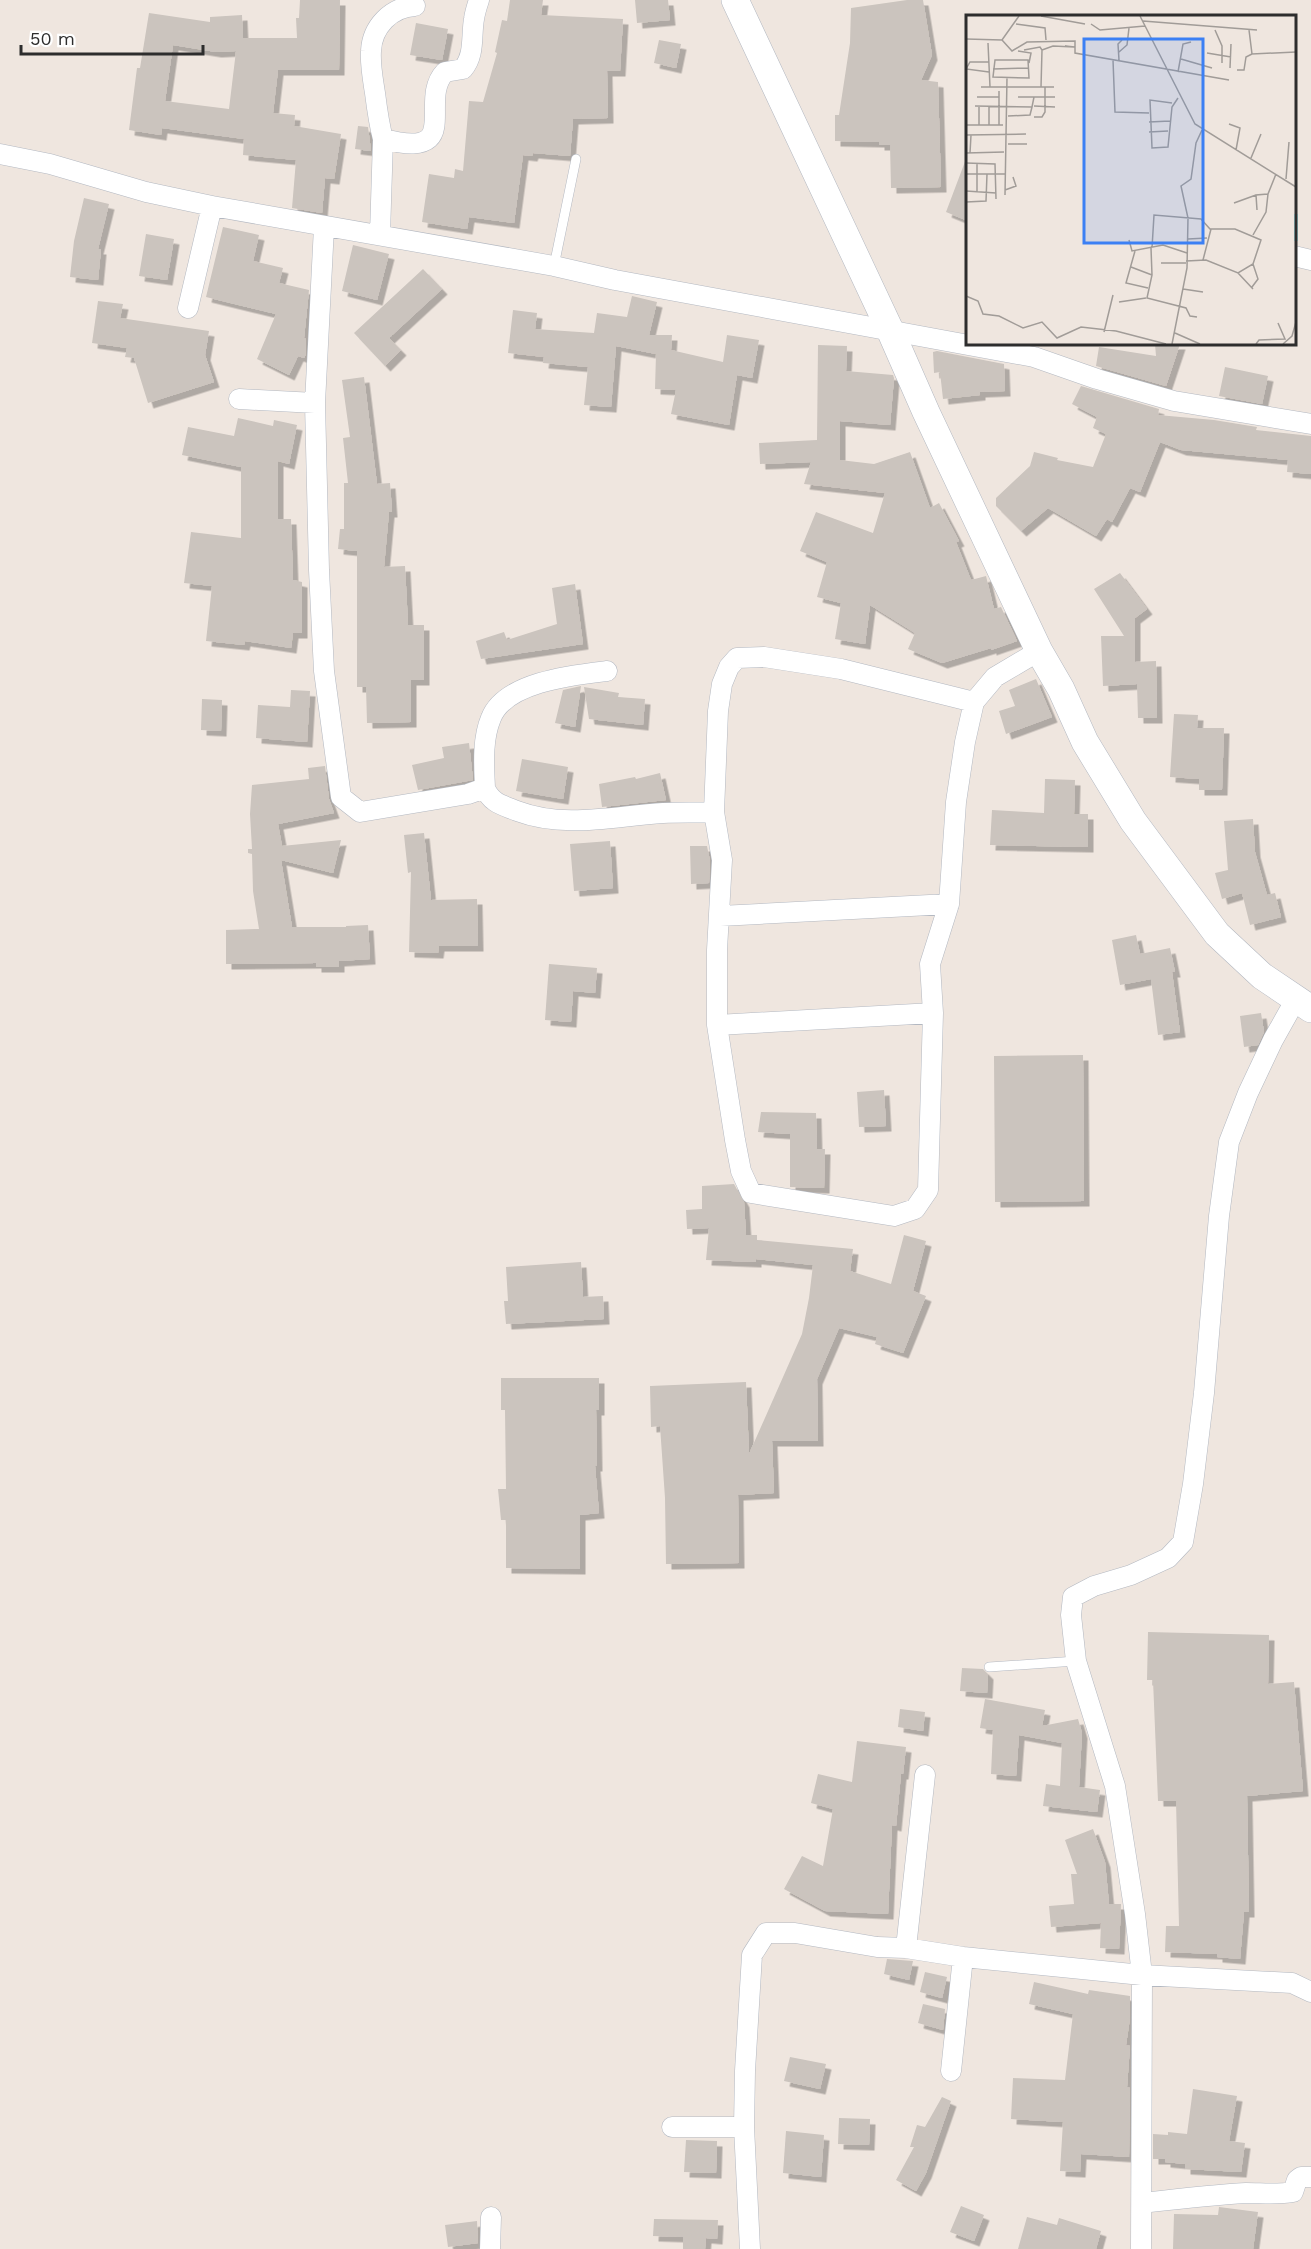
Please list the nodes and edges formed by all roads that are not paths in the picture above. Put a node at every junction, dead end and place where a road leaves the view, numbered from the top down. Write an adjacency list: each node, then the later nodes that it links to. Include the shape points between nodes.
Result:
1 (479, 0): 4 (street, via 468,63 463,69 445,72 436,84 434,130 428,139 420,144 403,144)
2 (735, 0): 14 (street)
3 (415, 6): 4 (street, via 400,8 387,16 372,43 372,75)
4 (383, 139): 9 (street)
5 (0, 154): 7 (street)
6 (576, 159): 12 (lane)
7 (212, 206): 8 (street); 13 (street)
8 (324, 227): 9 (street); 19 (street)
9 (380, 234): 12 (street)
10 (1296, 256): 11 (street)
11 (1311, 260)
12 (554, 266): 14 (street)
13 (188, 308)
14 (890, 330): 15 (street); 21 (street)
15 (966, 340)
16 (999, 345): 17 (street)
17 (1035, 350): 20 (street, via 1097,379 1174,402)
18 (239, 399): 19 (street)
19 (315, 403): 24 (street, via 324,670 341,797 360,812)
20 (1311, 424)
21 (1039, 651): 23 (street, via 995,677); 28 (street, via 1086,742 1164,866 1217,934 1262,976)
22 (607, 671): 24 (street, via 564,676 520,691 504,701 491,717 488,730)
23 (974, 702): 25 (street, via 841,669 764,657 737,658 722,684); 26 (street, via 956,802)
24 (485, 788): 25 (street, via 489,798 534,818 601,821 663,813)
25 (714, 813): 27 (street, via 722,860)
26 (949, 904): 27 (street); 29 (street, via 930,964)
27 (720, 916): 30 (street)
28 (1303, 1004): 31 (street, via 1248,1093 1229,1142 1205,1382 1183,1542 1168,1558 1073,1598)
29 (933, 1013): 30 (street); 30 (street, via 928,1190 915,1209 894,1216 751,1193 741,1171)
30 (717, 1025)
31 (1076, 1661): 32 (lane); 36 (street, via 1115,1786)
32 (989, 1667)
33 (925, 1775): 34 (street)
34 (906, 1948): 35 (street); 40 (street, via 867,1946 795,1933 766,1933 752,1955)
35 (963, 1957): 36 (street); 38 (street)
36 (1142, 1975): 37 (street, via 1292,1983); 42 (street)
37 (1311, 1992)
38 (951, 2071)
39 (672, 2127): 40 (street)
40 (744, 2127): 45 (street)
41 (1311, 2177): 42 (street, via 1301,2177 1293,2192 1283,2194 1199,2196)
42 (1142, 2203): 46 (street)
43 (491, 2217): 44 (street)
44 (490, 2249)
45 (750, 2249)
46 (1141, 2249)

